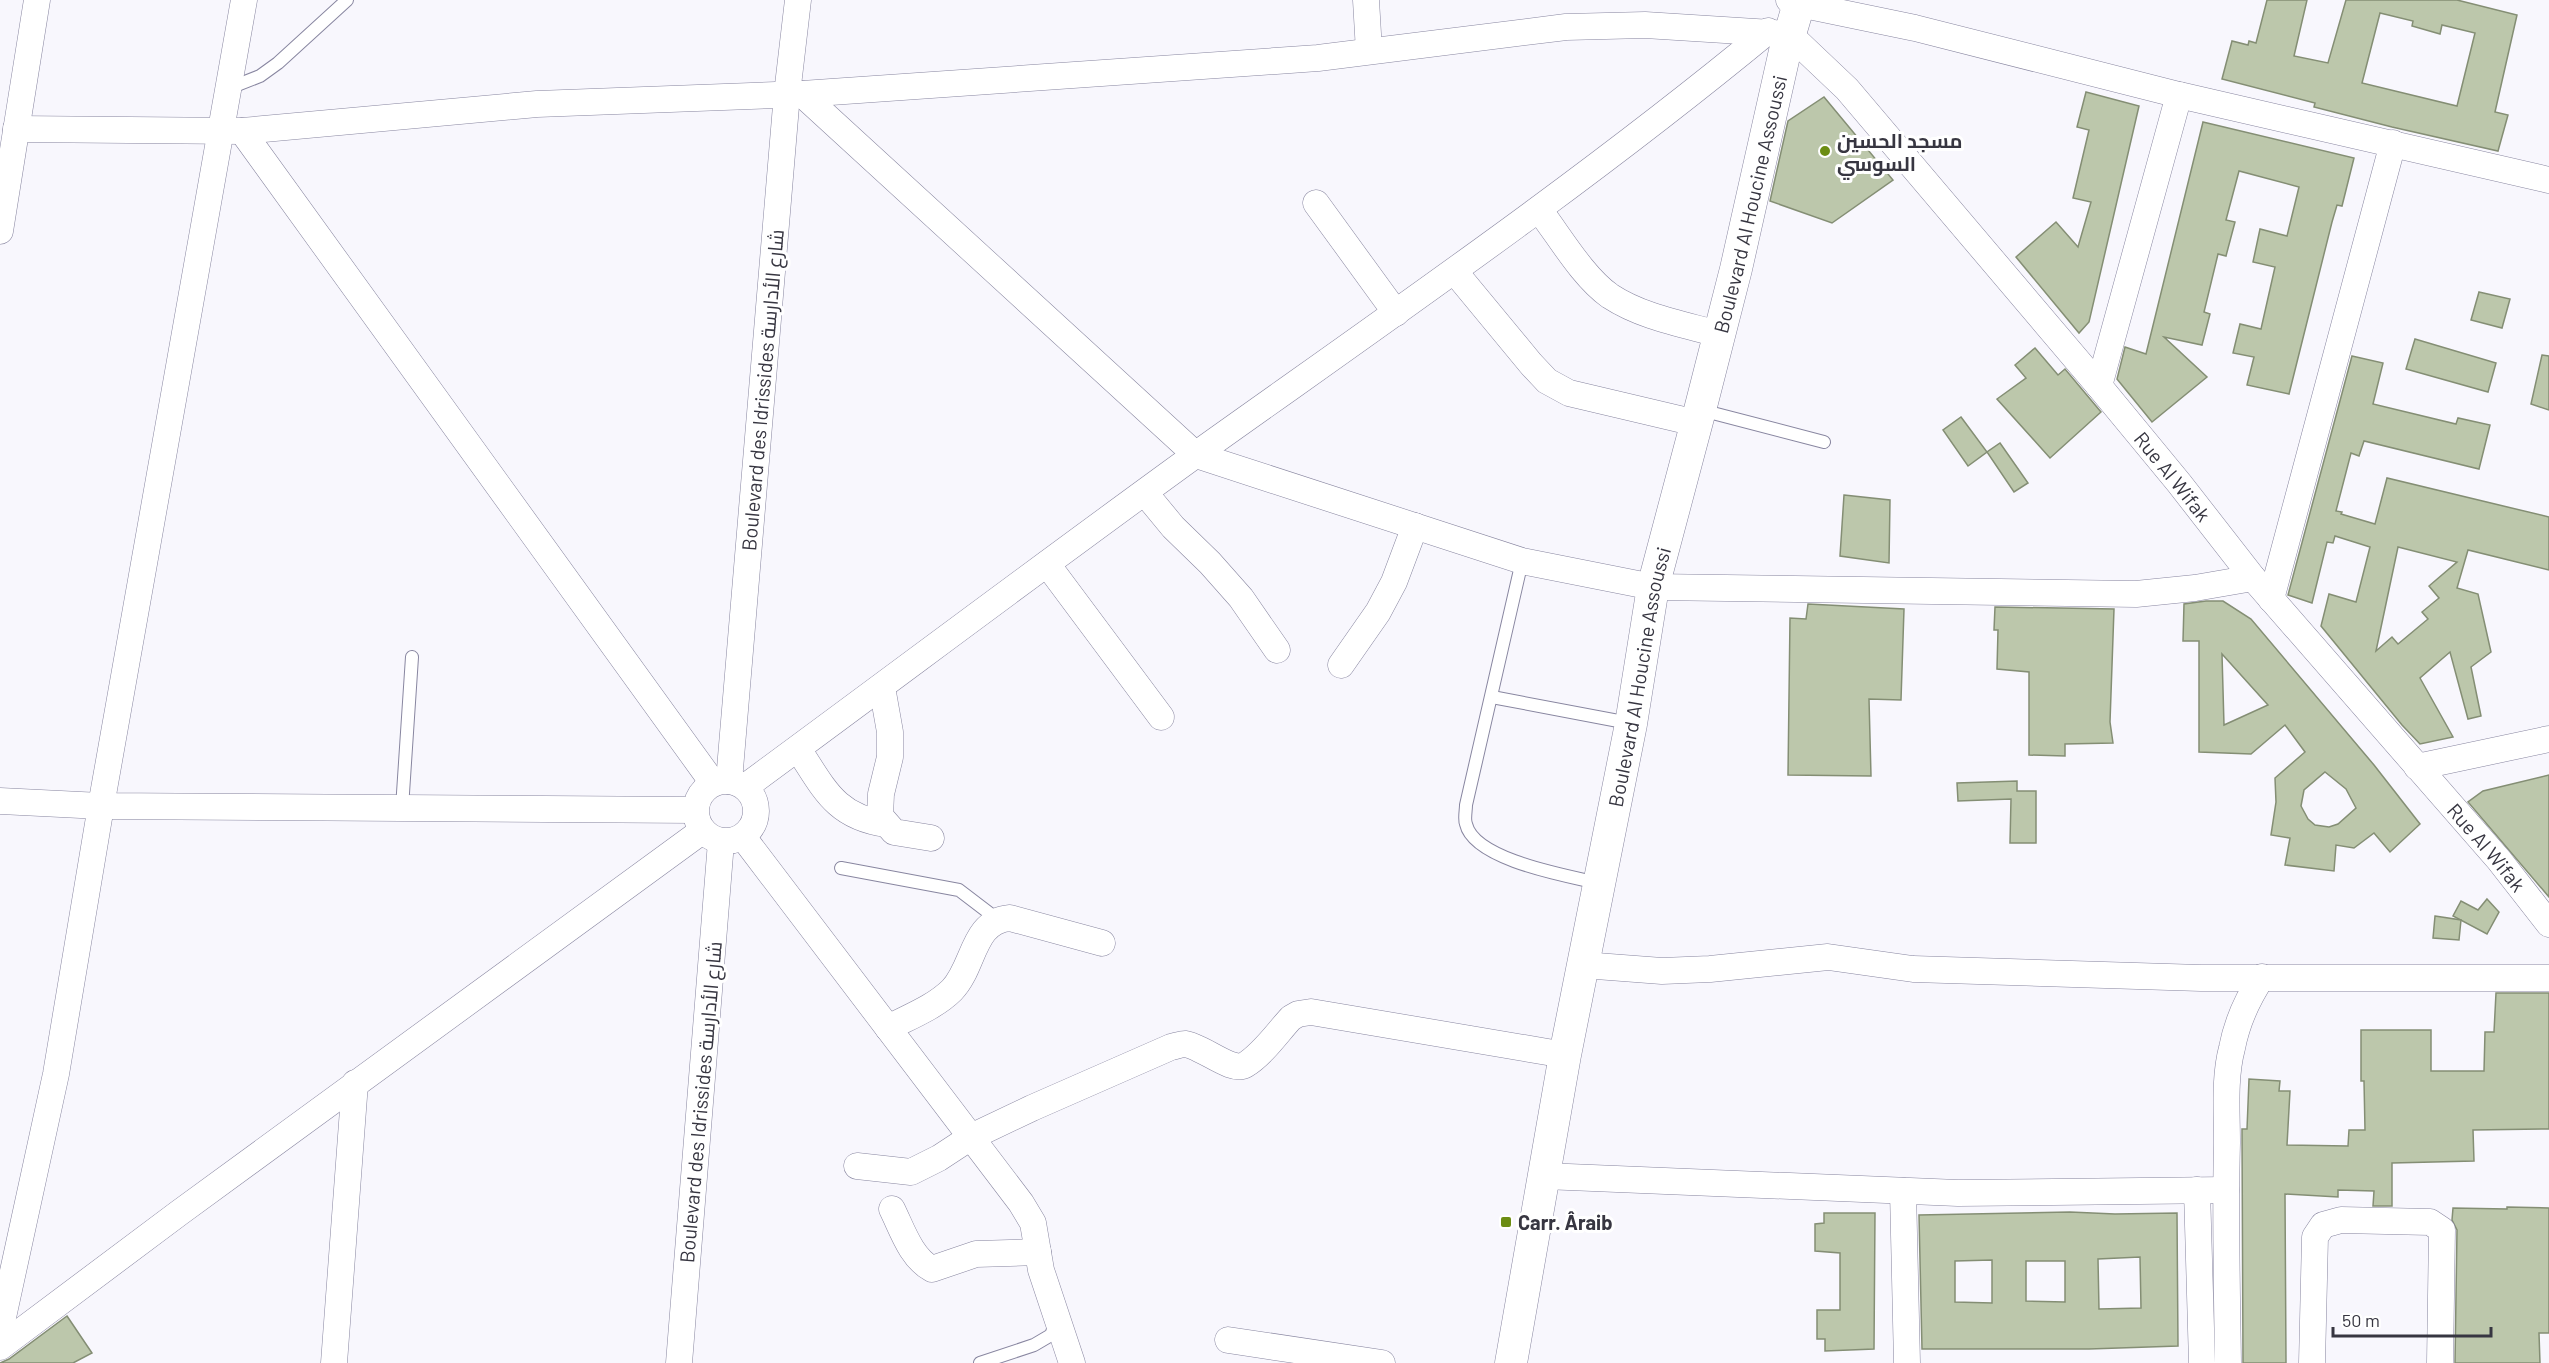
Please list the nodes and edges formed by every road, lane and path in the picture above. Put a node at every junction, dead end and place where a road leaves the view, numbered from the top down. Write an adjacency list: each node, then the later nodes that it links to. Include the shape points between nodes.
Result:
1 (37, 0): 12 (street)
2 (244, 0): 9 (street)
3 (347, 0): 9 (lane, via 278,63 260,76)
4 (798, 0): 10 (street, Boulevard des Idrissides شارع الأدارسة)
5 (1366, 0): 8 (street)
6 (1796, 2): 7 (street, Boulevard Al Houcine Assoussi); 11 (street)
7 (1779, 33): 8 (street, via 1606,24); 17 (street, via 1702,86); 21 (street, Boulevard Al Houcine Assoussi, via 1736,268); 22 (street, Rue Al Wifak, via 1847,89)
8 (1369, 51): 10 (street, via 1318,58)
9 (227, 89): 13 (street)
10 (795, 94): 13 (street, via 537,104); 25 (street); 43 (street, Boulevard des Idrissides شارع الأدارسة)
11 (2179, 95): 14 (street); 22 (street)
12 (16, 129): 13 (street); 18 (street)
13 (231, 131): 43 (street); 45 (street)
14 (2392, 143): 15 (street); 32 (street)
15 (2549, 180)
16 (1316, 203): 20 (street)
17 (1540, 211): 19 (street); 21 (street, via 1590,277 1608,294 1633,309)
18 (0, 231)
19 (1455, 272): 20 (street); 23 (street, via 1547,381 1569,393)
20 (1396, 313): 25 (street)
21 (1718, 334): 23 (street, Boulevard Al Houcine Assoussi)
22 (2099, 386): 30 (street, Rue Al Wifak)
23 (1698, 417): 24 (lane); 31 (street, Boulevard Al Houcine Assoussi)
24 (1824, 442)
25 (1196, 455): 26 (street); 27 (street)
26 (1145, 493): 29 (street); 33 (street, via 1241,598)
27 (1415, 526): 28 (street); 35 (street, via 1394,582)
28 (1522, 561): 31 (street); 37 (lane)
29 (1047, 564): 36 (street); 38 (street)
30 (2253, 578): 31 (street, via 2136,594); 32 (street, Rue Al Wifak)
31 (1653, 586): 39 (street, Boulevard Al Houcine Assoussi)
32 (2271, 599): 42 (street, Rue Al Wifak)
33 (1277, 650)
34 (412, 657): 46 (lane)
35 (1341, 665)
36 (882, 687): 41 (street); 47 (street, via 890,732 880,816)
37 (1492, 697): 39 (lane); 51 (lane, via 1466,805 1466,825 1490,851 1535,869)
38 (1161, 717)
39 (1631, 724): 51 (street, Boulevard Al Houcine Assoussi)
40 (2549, 739): 42 (street)
41 (798, 749): 43 (street); 47 (street, via 831,798 864,821)
42 (2417, 767): 53 (street, Rue Al Wifak)
43 (729, 784): 48 (street, via 704,790 698,799); 48 (street, via 753,796 756,818 751,829)
44 (0, 801): 45 (street)
45 (101, 806): 46 (street); 70 (street, via 56,1074)
46 (402, 808): 48 (street)
47 (886, 824): 49 (street, via 894,832)
48 (716, 830): 58 (street); 60 (street); 74 (street, Boulevard des Idrissides شارع الأدارسة)
49 (931, 837)
50 (841, 868): 52 (lane, via 959,890)
51 (1599, 883): 55 (street, Boulevard Al Houcine Assoussi)
52 (997, 919): 54 (street, via 1010,918); 58 (street, via 982,933 963,976 952,990)
53 (2549, 924)
54 (1102, 943)
55 (1583, 965): 56 (street, via 1671,970 1828,957 1913,969); 59 (street, Boulevard Al Houcine Assoussi)
56 (2262, 977): 57 (street); 65 (street, via 2248,999 2231,1048)
57 (2549, 978)
58 (888, 1028): 61 (street)
59 (1565, 1055): 61 (street, via 1311,1012 1291,1018 1243,1066 1183,1044); 63 (street, Boulevard Al Houcine Assoussi)
60 (355, 1083): 72 (street); 73 (street)
61 (971, 1137): 62 (street, via 910,1172); 68 (street, via 1022,1203 1033,1223)
62 (857, 1166)
63 (1544, 1176): 66 (street); 78 (street, Boulevard Al Houcine Assoussi)
64 (2198, 1190): 65 (street); 66 (street); 80 (street)
65 (2226, 1190): 81 (street)
66 (1903, 1191): 79 (street)
67 (892, 1209): 68 (street, via 915,1254 932,1269 976,1254)
68 (1038, 1252): 69 (street)
69 (1057, 1318): 75 (lane, via 1051,1335 1034,1345); 76 (street)
70 (0, 1330)
71 (1228, 1340): 77 (street)
72 (0, 1347)
73 (334, 1363)
74 (679, 1363)
75 (980, 1363)
76 (1072, 1363)
77 (1382, 1363)
78 (1511, 1363)
79 (1907, 1363)
80 (2202, 1363)
81 (2228, 1363)
82 (2312, 1363): 83 (street, via 2315,1237 2323,1225 2341,1220 2430,1222 2442,1230)
83 (2440, 1363)

